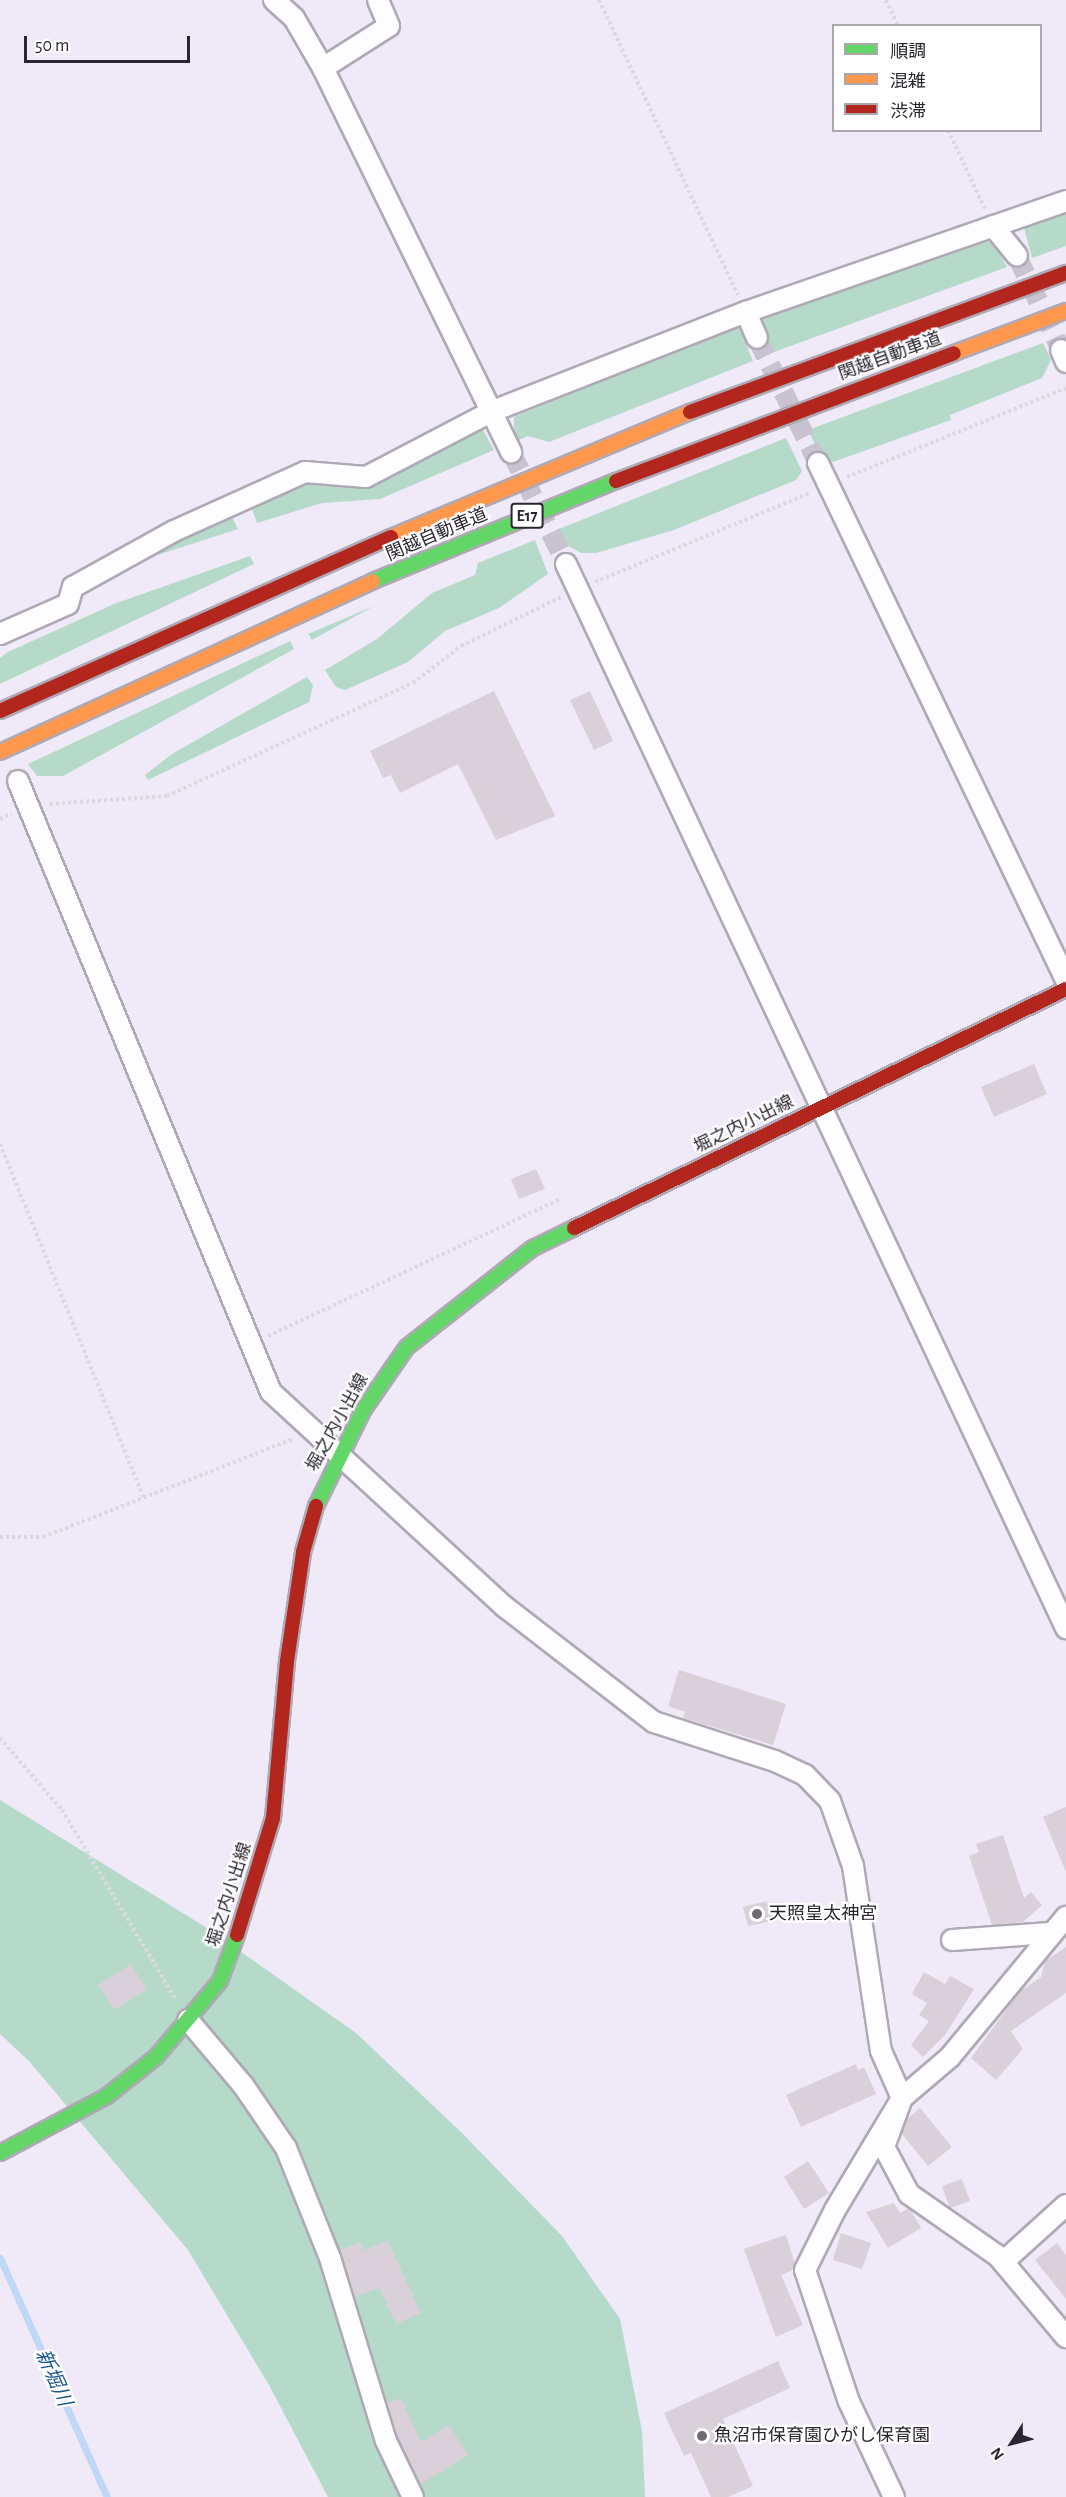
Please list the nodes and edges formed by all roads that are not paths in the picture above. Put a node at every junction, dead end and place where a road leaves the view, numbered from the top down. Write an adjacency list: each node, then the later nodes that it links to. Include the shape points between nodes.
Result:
1 (274, 0): 3 (street, via 294,18)
2 (378, 0): 3 (street, via 389,26)
3 (322, 68): 11 (street)
4 (1066, 201): 5 (street)
5 (993, 226): 6 (street); 9 (street)
6 (1017, 256)
7 (1066, 273): 16 (main road, 関越自動車道 / E17, via 735,394 544,472 195,621)
8 (1066, 311): 17 (main road, 関越自動車道 / E17, via 550,507 369,583)
9 (746, 312): 10 (street); 11 (street)
10 (757, 338)
11 (493, 411): 12 (street); 15 (street, via 366,477 305,472 185,526 72,587 68,604)
12 (511, 452)
13 (818, 462): 19 (street)
14 (566, 564): 21 (street)
15 (0, 634)
16 (0, 711)
17 (0, 752)
18 (18, 781): 22 (street, via 248,1345 271,1392)
19 (1066, 980)
20 (1066, 988): 21 (main road, 堀之内小出線)
21 (819, 1108): 22 (main road, 堀之内小出線, via 533,1248 407,1347); 23 (street)
22 (337, 1457): 27 (main road, 堀之内小出線, via 318,1497 303,1552 278,1737 273,1818 256,1884 220,1981); 28 (street, via 505,1607 654,1722 775,1761 805,1775 830,1801 853,1866 881,2051)
23 (1066, 1628)
24 (1066, 1917): 25 (street)
25 (1050, 1933): 26 (street); 28 (street, via 950,2057)
26 (952, 1940)
27 (188, 2020): 29 (main road, 堀之内小出線, via 156,2057 107,2096 54,2128); 33 (street, via 243,2085 286,2148 330,2258 386,2441)
28 (902, 2098): 31 (street, via 884,2147 909,2194); 34 (street, via 835,2210 806,2270 849,2402)
29 (0, 2153)
30 (1066, 2205): 31 (street)
31 (1003, 2262): 32 (street)
32 (1066, 2337)
33 (413, 2497)
34 (894, 2497)

